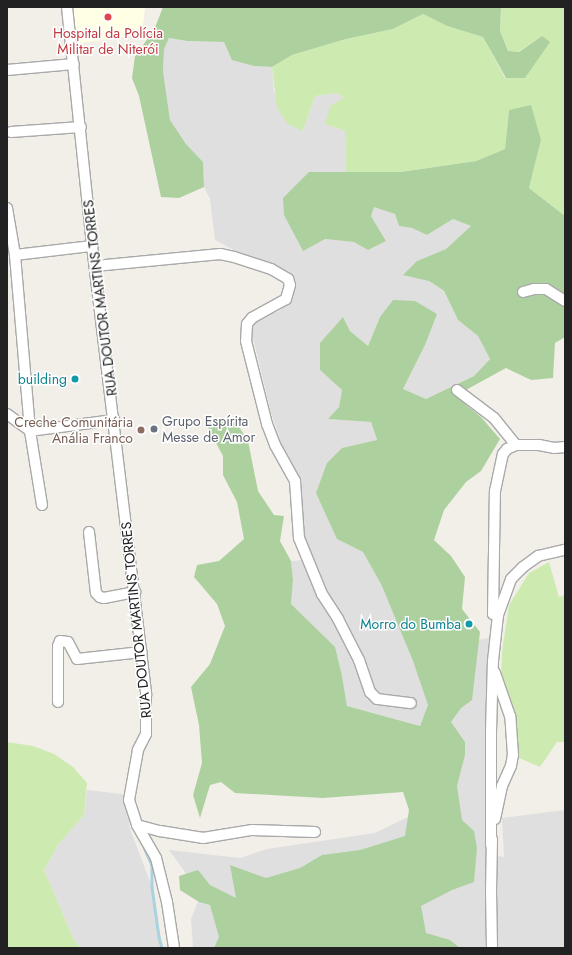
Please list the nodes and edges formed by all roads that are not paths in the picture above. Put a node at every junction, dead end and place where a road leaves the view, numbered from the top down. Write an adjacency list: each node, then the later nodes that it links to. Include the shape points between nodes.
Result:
1 (67, 7): 2 (street, RUA DOUTOR MARTINS TORRES)
2 (74, 64): 3 (street); 4 (street, RUA DOUTOR MARTINS TORRES)
3 (7, 70)
4 (81, 127): 5 (street); 7 (street, RUA DOUTOR MARTINS TORRES)
5 (11, 132)
6 (7, 208): 8 (street)
7 (92, 246): 8 (street); 9 (street, RUA DOUTOR MARTINS TORRES)
8 (15, 254): 15 (street)
9 (95, 266): 14 (street, RUA DOUTOR MARTINS TORRES); 26 (street, via 220,254 271,269 288,279 290,285 286,299 252,318 247,324 246,341 274,445 295,481 299,538 322,594 338,619 370,692 376,699)
10 (523, 292): 11 (street, via 546,289)
11 (565, 301)
12 (457, 390): 16 (street, via 494,418)
13 (7, 414): 15 (street)
14 (114, 420): 15 (street); 21 (street, RUA DOUTOR MARTINS TORRES)
15 (30, 431): 18 (street)
16 (516, 445): 17 (street); 22 (street, via 503,454 495,491 493,614)
17 (565, 447)
18 (42, 505)
19 (89, 532): 21 (street, via 96,593 104,598)
20 (565, 550): 22 (street, via 538,556 522,567 511,579)
21 (135, 592): 23 (street, RUA DOUTOR MARTINS TORRES)
22 (498, 615): 24 (street)
23 (142, 652): 25 (street, via 77,658 68,642 60,641); 27 (street, RUA DOUTOR MARTINS TORRES, via 146,695 145,739 134,764 129,800)
24 (493, 661): 29 (street); 29 (street, via 510,716 513,749 511,766 502,786 495,814)
25 (58, 702)
26 (411, 703)
27 (136, 825): 28 (street, via 203,838 252,830); 30 (street, RUA DOUTOR MARTINS TORRES, via 156,858 167,902)
28 (315, 832)
29 (491, 845): 31 (street)
30 (174, 948)
31 (492, 948)

